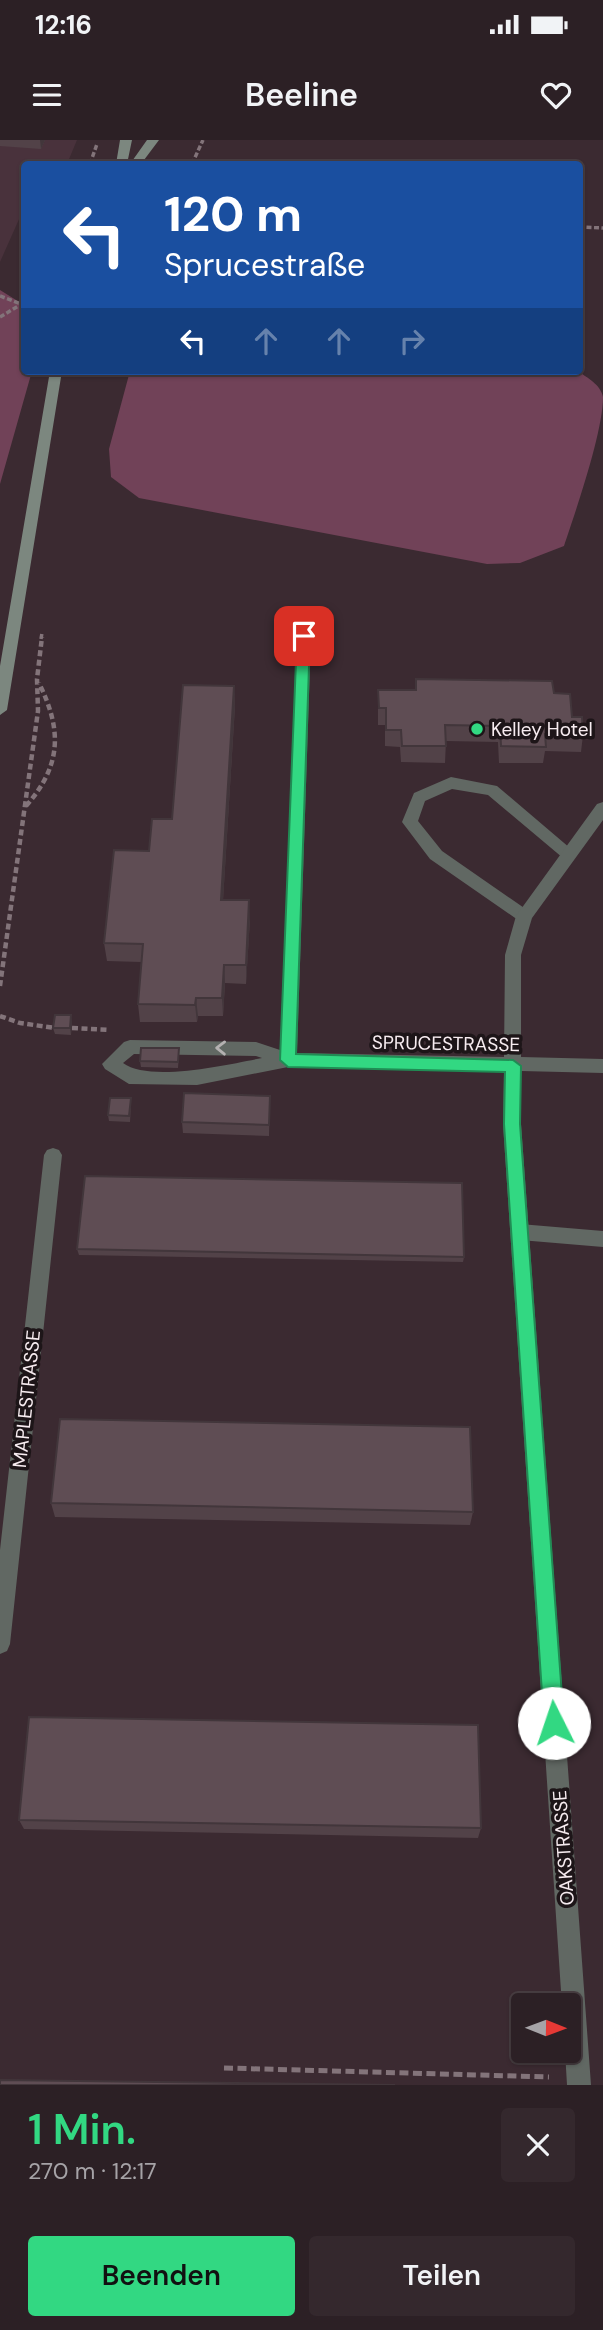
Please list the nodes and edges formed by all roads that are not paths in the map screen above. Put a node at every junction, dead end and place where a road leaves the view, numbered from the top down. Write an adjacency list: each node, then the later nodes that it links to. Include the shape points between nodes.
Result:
1 (126, 140): 3 (main road)
2 (153, 140): 4 (main road)
3 (122, 161)
4 (137, 161)
5 (55, 375): 7 (main road)
6 (304, 636): 11 (street)
7 (0, 710)
8 (603, 808): 9 (street)
9 (569, 854): 10 (street); 10 (street, via 492,790 452,783 419,797 410,822 436,855)
10 (524, 916): 12 (street, OAKSTRASSE, via 513,955)
11 (288, 1060): 11 (street, SPRUCESTRASSE, one-way to 11, via 256,1049 130,1047 111,1064 129,1077 197,1078); 12 (street, SPRUCESTRASSE)
12 (513, 1066): 13 (street, SPRUCESTRASSE); 15 (street, OAKSTRASSE)
13 (603, 1066)
14 (53, 1155): 17 (street, MAPLESTRASSE)
15 (520, 1232): 16 (street); 18 (street, OAKSTRASSE)
16 (603, 1239)
17 (0, 1644)
18 (579, 2081)

